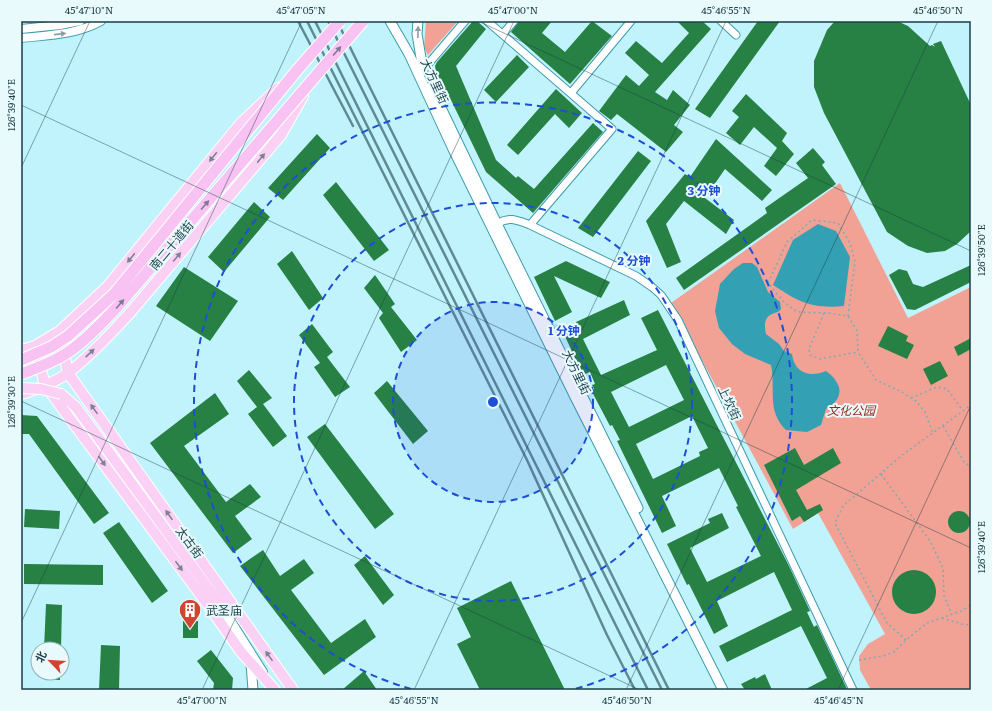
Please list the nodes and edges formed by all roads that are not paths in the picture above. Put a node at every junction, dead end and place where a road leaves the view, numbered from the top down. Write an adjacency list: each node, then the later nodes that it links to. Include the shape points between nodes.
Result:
1 (80, 21): 12 (street)
2 (101, 21): 15 (street, one-way to 2, via 80,31)
3 (340, 21): 16 (highway, bridge)
4 (363, 21): 18 (highway, one-way to 4, bridge)
5 (392, 21): 17 (main road, 大方里街, via 407,38); 36 (main road, 大方里街, via 575,397)
6 (418, 21): 17 (main road, one-way to 6, via 417,34)
7 (465, 21): 17 (street)
8 (487, 21): 13 (street)
9 (514, 21): 13 (street)
10 (631, 21): 19 (street)
11 (721, 21): 14 (street)
12 (21, 29)
13 (503, 34): 19 (street)
14 (736, 35)
15 (21, 38)
16 (298, 69): 22 (main road, 南二十道街, one-way to 22, via 240,124 107,287); 25 (highway, bridge, via 115,293 68,336 51,347)
17 (423, 70): 20 (main road, 大方里街)
18 (311, 81): 26 (main road, 南二十道街, one-way to 18, via 129,314 257,164 280,135); 27 (highway, one-way to 18, bridge, via 40,367 74,348 118,307)
19 (571, 93): 21 (street, via 612,129)
20 (497, 224): 21 (street, 上坎街, via 504,219 515,219); 37 (main road, 大方里街)
21 (530, 225): 38 (street, 上坎街, via 636,276 661,295 678,320)
22 (60, 331): 23 (main road, 南二十道街); 26 (main road)
23 (35, 346): 24 (main road, 南二十道街); 28 (main road)
24 (21, 350)
25 (21, 360)
26 (68, 373): 28 (main road, 南二十道街); 34 (main road, 太古街, one-way to 26)
27 (21, 374)
28 (46, 385): 30 (main road, 南二十道街); 32 (main road, 太古街, one-way to 32)
29 (21, 388): 31 (main road, 太古街, bridge, via 61,394 76,407)
30 (21, 394)
31 (224, 610): 33 (street, 太古街)
32 (251, 664): 33 (main road, 太古街); 35 (main road)
33 (274, 688)
34 (292, 689)
35 (253, 690)
36 (723, 690)
37 (729, 690)
38 (853, 690)

